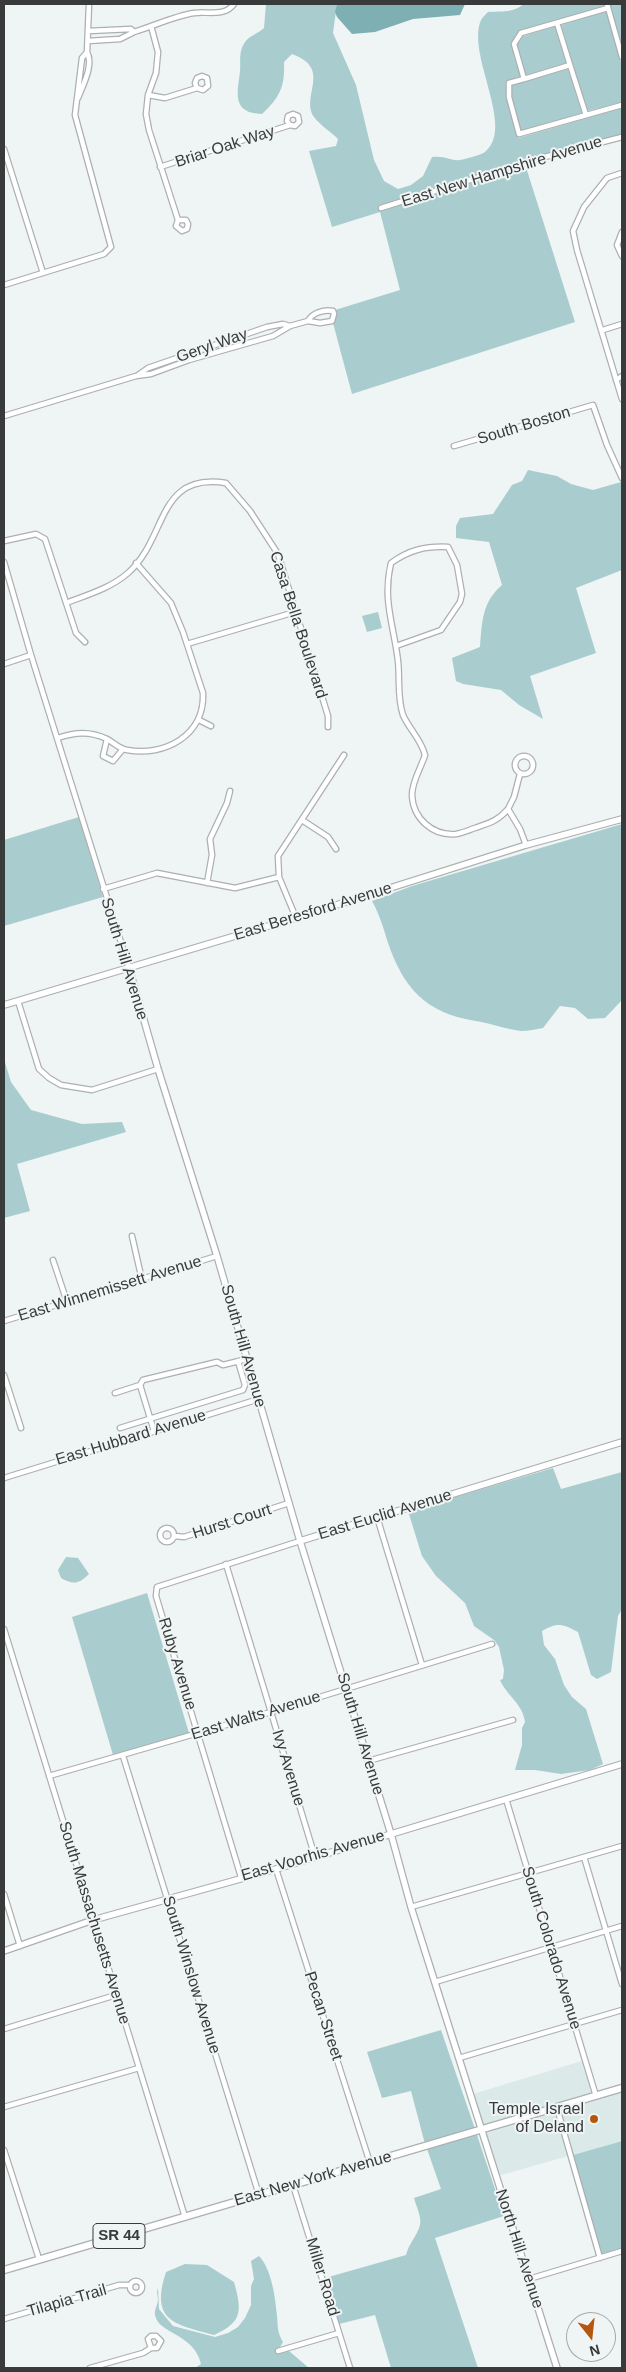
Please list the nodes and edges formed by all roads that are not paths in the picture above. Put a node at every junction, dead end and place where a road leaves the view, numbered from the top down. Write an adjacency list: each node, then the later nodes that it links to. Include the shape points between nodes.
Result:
1 (89, 4): 6 (street)
2 (234, 4): 5 (street, via 221,12 194,13)
3 (607, 6): 4 (street); 9 (street)
4 (557, 23): 10 (street); 11 (street, via 521,33 516,38 514,44)
5 (151, 26): 7 (street); 13 (street, via 158,52 156,73)
6 (88, 30): 7 (street, via 131,29); 8 (street)
7 (134, 32): 8 (street, via 120,39)
8 (88, 41): 25 (street, via 90,58 75,115 111,247 104,254)
9 (622, 57)
10 (570, 65): 11 (street); 15 (street)
11 (524, 79): 15 (street, via 509,83 509,98 519,134)
12 (197, 88): 13 (street, via 173,97)
13 (148, 95): 19 (street, via 146,114)
14 (622, 105): 15 (street)
15 (586, 115)
16 (290, 125): 19 (street, Briar Oak Way)
17 (622, 137): 21 (street, East New Hampshire Avenue, via 533,160)
18 (4, 149): 25 (street)
19 (160, 167): 22 (street)
20 (622, 173): 30 (street, via 607,178 593,193 573,230)
21 (381, 208)
22 (178, 220)
23 (622, 232): 24 (street, via 617,245)
24 (622, 256)
25 (43, 273): 26 (street)
26 (4, 285)
27 (308, 321): 27 (street, Geryl Way, via 326,323 332,321 334,314 333,311 324,311); 29 (street, Geryl Way)
28 (622, 324): 30 (street)
29 (290, 326): 31 (street, Geryl Way, via 283,324); 32 (street, Geryl Way)
30 (603, 330): 37 (street)
31 (250, 333): 32 (street); 33 (street, Geryl Way)
32 (253, 342): 34 (street, Geryl Way)
33 (185, 355): 34 (street); 35 (street, Geryl Way, via 148,368)
34 (186, 361): 35 (street, Geryl Way)
35 (136, 376): 39 (street, Geryl Way)
36 (622, 376): 37 (street)
37 (616, 380): 38 (street)
38 (622, 398)
39 (4, 416)
40 (454, 446): 41 (street, South Boston, via 593,405)
41 (622, 478)
42 (4, 541): 45 (street, via 28,535 41,536)
43 (4, 562): 50 (street, South Hill Avenue)
44 (136, 563): 45 (street, Casa Bella Boulevard, via 101,590); 46 (street, Casa Bella Boulevard, via 148,548 179,491 193,483 226,483 250,511 278,554); 48 (street, via 171,603)
45 (66, 603): 47 (street, via 76,633)
46 (295, 612): 48 (street); 54 (street, Casa Bella Boulevard, via 328,716)
47 (85, 642)
48 (187, 644): 52 (street, via 203,693 204,703)
49 (396, 646): 49 (street, via 386,584 391,563 406,552 428,546 448,546 457,565 462,594 460,602 441,630); 61 (street, via 402,709 425,755 413,785 414,807 421,819 431,829 455,834 500,819)
50 (30, 655): 51 (street); 55 (street, South Hill Avenue)
51 (4, 664)
52 (198, 720): 53 (street); 57 (street, via 191,732 175,745 139,752)
53 (211, 726)
54 (328, 727)
55 (58, 738): 56 (street, via 84,732); 68 (street, South Hill Avenue)
56 (107, 739): 57 (street); 57 (street, via 103,756 106,759 113,761)
57 (123, 749)
58 (344, 755): 63 (street)
59 (520, 774): 59 (street, via 527,774 533,767 527,756 521,756 515,762); 61 (street)
60 (230, 791): 67 (street, via 210,839 212,855)
61 (508, 810): 64 (street)
62 (622, 819): 64 (street, East Beresford Avenue)
63 (302, 820): 65 (street, via 328,837); 66 (street, via 278,856)
64 (526, 845): 69 (street, East Beresford Avenue)
65 (336, 849)
66 (279, 877): 67 (street, via 235,888); 69 (street)
67 (207, 883): 68 (street, via 157,873)
68 (102, 889): 70 (street, South Hill Avenue)
69 (296, 918): 70 (street, East Beresford Avenue)
70 (129, 968): 71 (street, East Beresford Avenue); 73 (street, South Hill Avenue)
71 (18, 1001): 72 (street, East Beresford Avenue); 73 (street, via 40,1069 61,1084 92,1090)
72 (4, 1005)
73 (158, 1069): 75 (street, South Hill Avenue)
74 (132, 1236): 77 (street)
75 (217, 1256): 77 (street, East Winnemissett Avenue); 80 (street, South Hill Avenue)
76 (54, 1260): 78 (street)
77 (142, 1280): 78 (street, East Winnemissett Avenue)
78 (67, 1302): 79 (street, East Winnemissett Avenue)
79 (4, 1321)
80 (246, 1359): 81 (street); 85 (street, South Hill Avenue)
81 (238, 1361): 83 (street, via 224,1365 217,1362 143,1380); 86 (street, via 243,1390)
82 (4, 1375): 87 (street)
83 (140, 1385): 84 (street); 86 (street)
84 (115, 1393)
85 (259, 1399): 89 (street, East Hubbard Avenue); 92 (street, South Hill Avenue)
86 (151, 1418): 88 (street); 89 (street)
87 (21, 1428)
88 (120, 1428)
89 (154, 1431): 91 (street, East Hubbard Avenue)
90 (622, 1442): 93 (street, East Euclid Avenue)
91 (4, 1478)
92 (289, 1503): 94 (street, Hurst Court, via 184,1537); 95 (street, South Hill Avenue)
93 (377, 1518): 95 (street, East Euclid Avenue); 101 (street)
94 (175, 1536)
95 (300, 1541): 96 (street, East Euclid Avenue); 102 (street, South Hill Avenue)
96 (226, 1564): 97 (street, East Euclid Avenue, via 157,1587); 103 (street, Ivy Avenue)
97 (156, 1596): 105 (street, Ruby Avenue)
98 (4, 1629): 99 (street, South Massachusetts Avenue)
99 (5, 1638): 109 (street, South Massachusetts Avenue)
100 (492, 1644): 101 (street, East Walts Avenue)
101 (422, 1665): 102 (street, East Walts Avenue)
102 (346, 1689): 103 (street, East Walts Avenue); 107 (street, South Hill Avenue)
103 (271, 1712): 105 (street, East Walts Avenue); 113 (street, Ivy Avenue)
104 (512, 1720): 107 (street)
105 (198, 1733): 106 (street, East Walts Avenue); 117 (street, Ruby Avenue)
106 (123, 1756): 109 (street, East Walts Avenue); 119 (street, South Winslow Avenue)
107 (368, 1761): 111 (street, South Hill Avenue)
108 (622, 1764): 110 (street, East Voorhis Avenue)
109 (49, 1776): 121 (street, South Massachusetts Avenue)
110 (506, 1799): 111 (street, East Voorhis Avenue); 116 (street, South Colorado Avenue)
111 (390, 1834): 113 (street, East Voorhis Avenue); 120 (street, South Hill Avenue)
112 (622, 1846): 114 (street)
113 (315, 1857): 115 (street, East Voorhis Avenue)
114 (584, 1857): 116 (street); 123 (street)
115 (276, 1869): 117 (street, East Voorhis Avenue); 141 (street, Pecan Street)
116 (528, 1873): 120 (street); 125 (street, South Colorado Avenue)
117 (241, 1877): 119 (street, East Voorhis Avenue)
118 (4, 1894): 124 (street)
119 (167, 1899): 121 (street, East Voorhis Avenue); 143 (street, South Winslow Avenue)
120 (411, 1907): 127 (street, South Hill Avenue)
121 (93, 1920): 124 (street, East Voorhis Avenue); 129 (street, South Massachusetts Avenue)
122 (622, 1926): 123 (street)
123 (606, 1931): 125 (street); 128 (street)
124 (20, 1946): 126 (street, East Voorhis Avenue)
125 (551, 1948): 127 (street); 131 (street, South Colorado Avenue)
126 (4, 1951)
127 (435, 1982): 133 (street, South Hill Avenue)
128 (622, 1984)
129 (116, 1995): 132 (street); 134 (street, South Massachusetts Avenue)
130 (622, 2010): 131 (street)
131 (574, 2024): 133 (street); 136 (street, South Colorado Avenue)
132 (4, 2029)
133 (458, 2058): 139 (street, South Hill Avenue)
134 (139, 2068): 137 (street); 144 (street, South Massachusetts Avenue)
135 (622, 2088): 136 (main road, East New York Avenue / SR 44)
136 (596, 2096): 138 (main road, East New York Avenue / SR 44)
137 (4, 2107)
138 (557, 2108): 139 (main road, East New York Avenue / SR 44); 146 (street)
139 (481, 2130): 141 (main road, East New York Avenue / SR 44); 149 (street, North Hill Avenue)
140 (4, 2150): 147 (street)
141 (370, 2163): 142 (main road, East New York Avenue / SR 44)
142 (294, 2185): 143 (main road, East New York Avenue / SR 44); 152 (street, Miller Road)
143 (259, 2195): 144 (main road, East New York Avenue / SR 44)
144 (185, 2217): 147 (main road, East New York Avenue / SR 44)
145 (622, 2251): 146 (street)
146 (600, 2258): 149 (street)
147 (39, 2260): 148 (main road, East New York Avenue / SR 44)
148 (4, 2270)
149 (529, 2279): 157 (street, North Hill Avenue)
150 (130, 2286): 151 (street, Tilapia Trail, via 119,2285)
151 (4, 2319)
152 (339, 2333): 154 (street); 156 (street, Miller Road)
153 (151, 2348): 155 (street)
154 (278, 2351)
155 (90, 2368)
156 (350, 2368)
157 (557, 2368)

